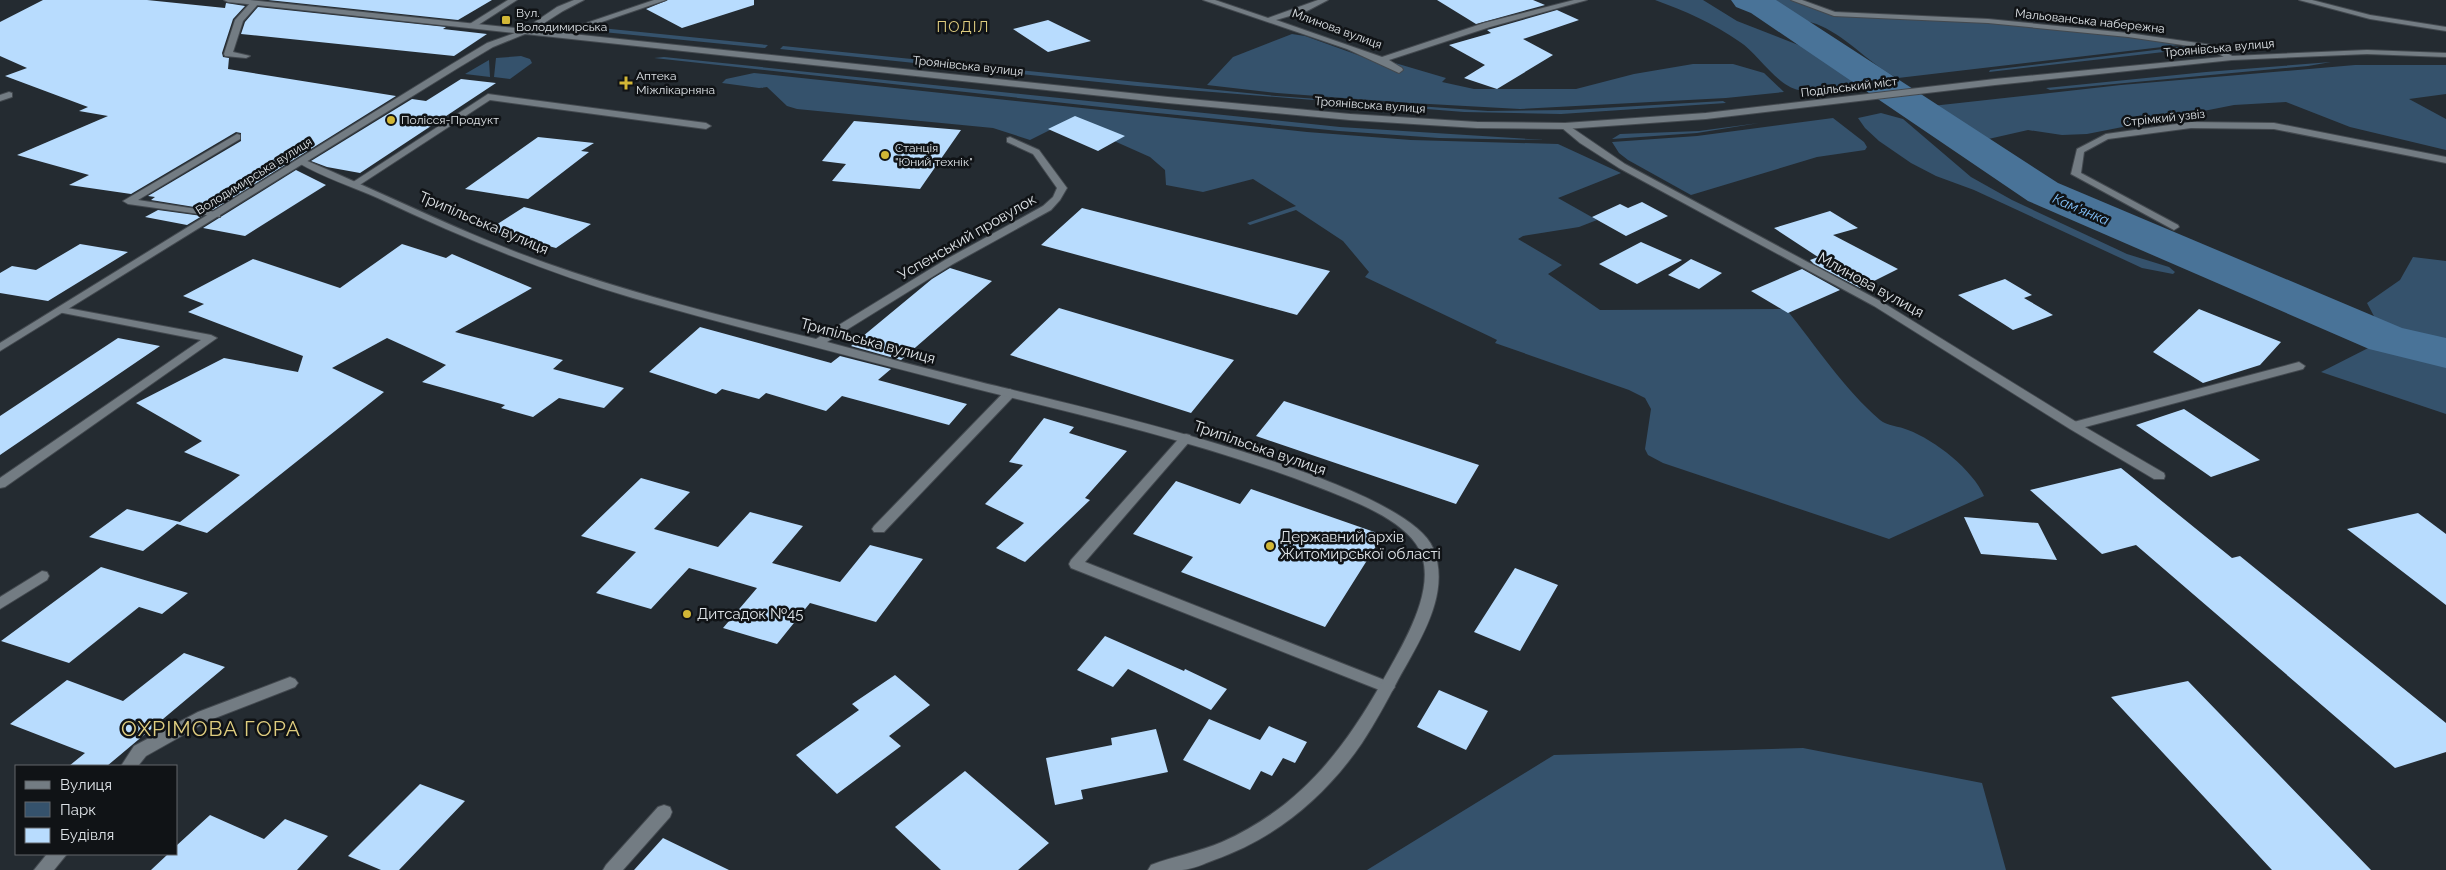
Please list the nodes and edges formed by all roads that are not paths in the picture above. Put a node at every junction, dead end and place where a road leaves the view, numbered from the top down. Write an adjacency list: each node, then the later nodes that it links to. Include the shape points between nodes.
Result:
1 (228, 0): 10 (street, Троянівська вулиця)
2 (514, 0): 12 (street)
3 (580, 0): 14 (street)
4 (662, 0): 15 (street)
5 (1207, 0): 11 (street, Млинова вулиця)
6 (1324, 0): 11 (street)
7 (1583, 0): 19 (street, via 1487,25)
8 (1795, 0): 18 (street, Мальованська набережна, via 1834,14 1988,22 2128,35 2212,47)
9 (2303, 0): 13 (street, via 2370,17)
10 (255, 3): 12 (street, Троянівська вулиця); 17 (street, via 240,20 228,54)
11 (1269, 20): 19 (street, Млинова вулиця)
12 (472, 25): 14 (street, Троянівська вулиця)
13 (2446, 29)
14 (524, 32): 15 (street, Троянівська вулиця); 28 (street, Володимирська вулиця, via 490,45)
15 (555, 35): 24 (street, Троянівська вулиця, via 1350,117 1477,125)
16 (2446, 54): 18 (street, Троянівська вулиця, via 2358,52)
17 (246, 56)
18 (2232, 58): 21 (street, Троянівська вулиця)
19 (1382, 60): 20 (street, Млинова вулиця)
20 (1399, 70)
21 (1995, 82): 22 (street, Подільський міст)
22 (1706, 116): 24 (street, Троянівська вулиця)
23 (706, 126): 29 (street, via 488,97)
24 (1565, 126): 37 (street, Млинова вулиця, via 1622,166 1878,304)
25 (237, 137): 30 (street, via 128,201)
26 (1010, 140): 33 (street, Успенський провулок, via 1036,152 1055,175 1062,188 1057,198 1047,208 950,262)
27 (2446, 160): 31 (street, Стрімкий узвіз, via 2274,126 2191,125 2106,136 2080,151 2076,174)
28 (302, 162): 29 (street, Трипільська вулиця); 30 (street, Володимирська вулиця)
29 (355, 184): 33 (street, Трипільська вулиця, via 508,254 575,277)
30 (216, 215): 32 (street, Володимирська вулиця)
31 (2174, 227)
32 (62, 310): 34 (street, Володимирська вулиця); 40 (street, via 211,338)
33 (818, 344): 36 (street, Трипільська вулиця)
34 (0, 348)
35 (2299, 366): 37 (street)
36 (1010, 393): 38 (street, Трипільська вулиця); 41 (street)
37 (2074, 426): 39 (street, Млинова вулиця)
38 (1186, 438): 45 (street, Трипільська вулиця, via 1295,474 1361,501 1408,526 1425,545 1431,578 1429,602); 45 (street, via 1076,564)
39 (2159, 476)
40 (0, 484)
41 (879, 529)
42 (42, 576): 43 (street)
43 (0, 604)
44 (290, 683): 46 (street, via 204,716 140,751)
45 (1387, 687): 51 (street, via 1335,768 1304,800 1249,837 1223,849)
46 (130, 765)
47 (664, 812): 50 (street)
48 (57, 855): 49 (street)
49 (42, 870)
50 (612, 870)
51 (1157, 870)

